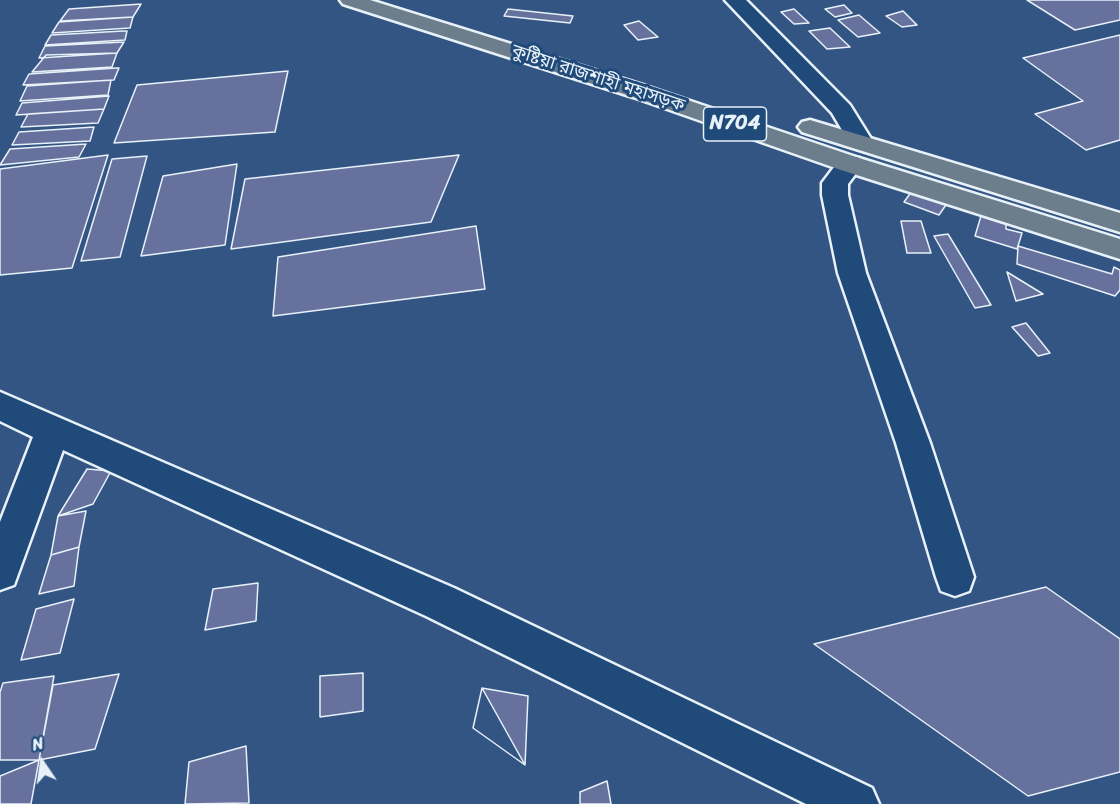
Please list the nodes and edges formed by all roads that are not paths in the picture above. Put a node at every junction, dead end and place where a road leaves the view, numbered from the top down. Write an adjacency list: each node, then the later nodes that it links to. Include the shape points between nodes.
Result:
1 (350, 0): 4 (highway, কুষ্টিয়া রাজশাহী মহাসড়ক / N704, via 641,92)
2 (402, 0): 4 (highway, কুষ্টিয়া রাজশাহী মহাসড়ক / N704)
3 (735, 0): 5 (street, via 842,110)
4 (766, 124): 5 (highway, কুষ্টিয়া রাজশাহী মহাসড়ক / N704)
5 (855, 153): 6 (highway, কুষ্টিয়া রাজশাহী মহাসড়ক / N704); 7 (highway, কুষ্টিয়া রাজশাহী মহাসড়ক / N704); 11 (street, via 835,183 852,273 913,443)
6 (1120, 223)
7 (1120, 249)
8 (0, 406): 9 (street)
9 (53, 430): 10 (street); 12 (street, via 440,602)
10 (0, 571)
11 (955, 577)
12 (856, 804)

